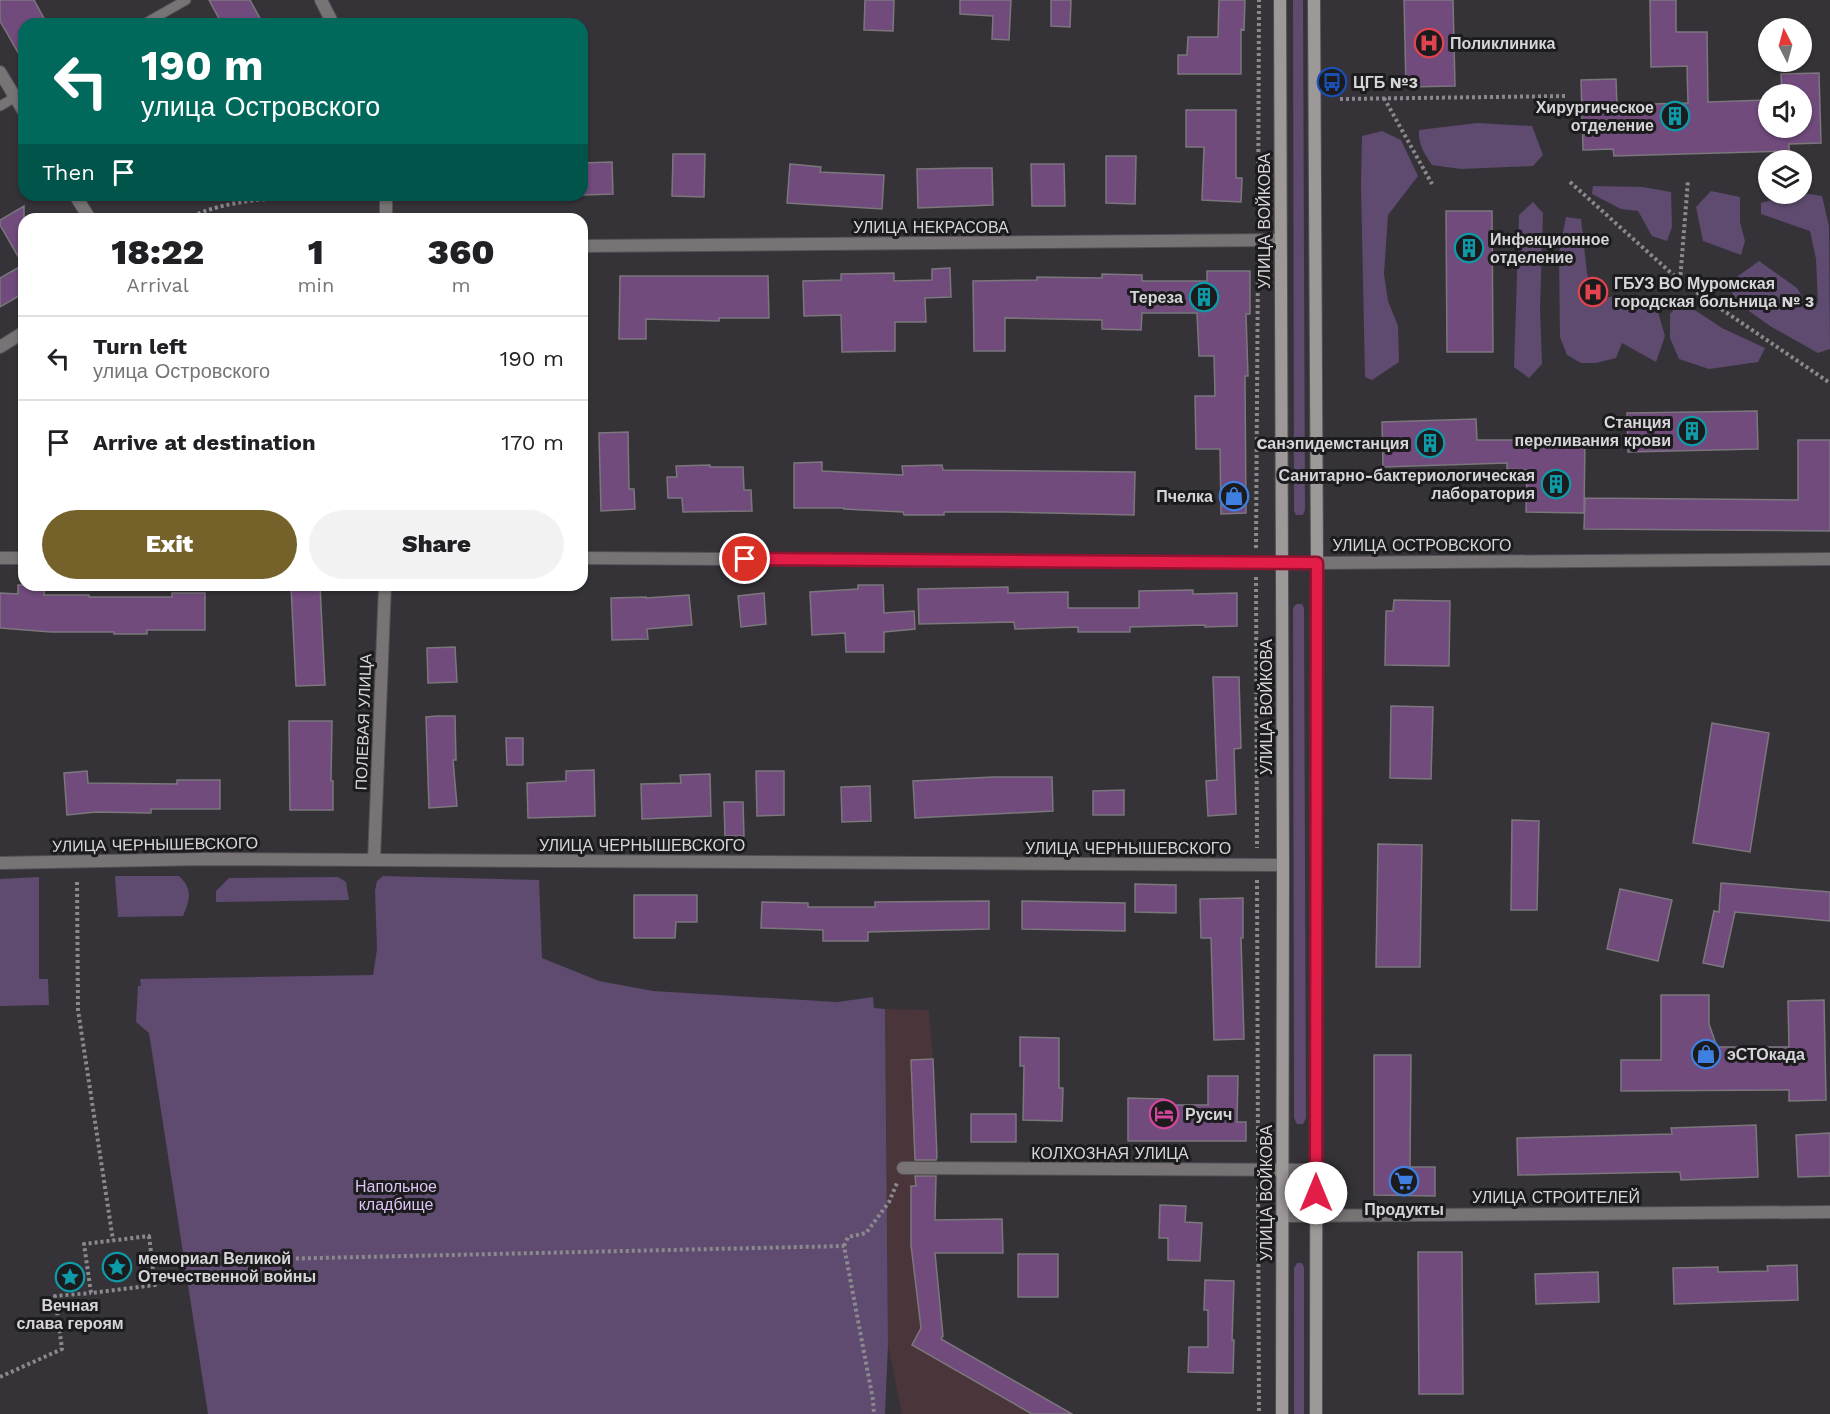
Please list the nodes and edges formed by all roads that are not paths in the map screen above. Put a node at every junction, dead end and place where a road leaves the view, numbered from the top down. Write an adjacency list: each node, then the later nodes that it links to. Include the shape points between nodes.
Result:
1 (186, 0): 5 (lane)
2 (321, 0): 6 (street)
3 (1280, 0): 11 (main road, УЛИЦА ВОЙКОВА)
4 (1314, 0): 20 (main road)
5 (154, 18)
6 (330, 18)
7 (0, 72): 8 (street)
8 (18, 94)
9 (18, 96): 10 (lane)
10 (0, 106)
11 (1280, 240): 12 (street, УЛИЦА НЕКРАСОВА); 19 (main road, УЛИЦА ВОЙКОВА)
12 (588, 246)
13 (18, 336): 14 (street)
14 (0, 347)
15 (0, 558): 16 (street)
16 (18, 558)
17 (588, 558): 19 (street, УЛИЦА ОСТРОВСКОГО)
18 (1830, 559): 20 (street, УЛИЦА ОСТРОВСКОГО)
19 (1282, 562): 20 (street, УЛИЦА ОСТРОВСКОГО); 24 (main road, УЛИЦА ВОЙКОВА)
20 (1317, 563): 27 (main road)
21 (385, 591): 22 (street, ПОЛЕВАЯ УЛИЦА)
22 (374, 860): 23 (street, УЛИЦА ЧЕРНЫШЕВСКОГО); 24 (street, УЛИЦА ЧЕРНЫШЕВСКОГО)
23 (0, 863)
24 (1283, 865): 26 (main road, УЛИЦА ВОЙКОВА)
25 (903, 1168): 26 (street, КОЛХОЗНАЯ УЛИЦА)
26 (1282, 1170): 27 (street, КОЛХОЗНАЯ УЛИЦА); 30 (main road, УЛИЦА ВОЙКОВА)
27 (1316, 1170): 29 (main road)
28 (1830, 1212): 29 (street, УЛИЦА СТРОИТЕЛЕЙ)
29 (1316, 1215): 30 (street, УЛИЦА СТРОИТЕЛЕЙ); 32 (main road)
30 (1282, 1216): 31 (main road, УЛИЦА ВОЙКОВА)
31 (1282, 1414)
32 (1316, 1414)

